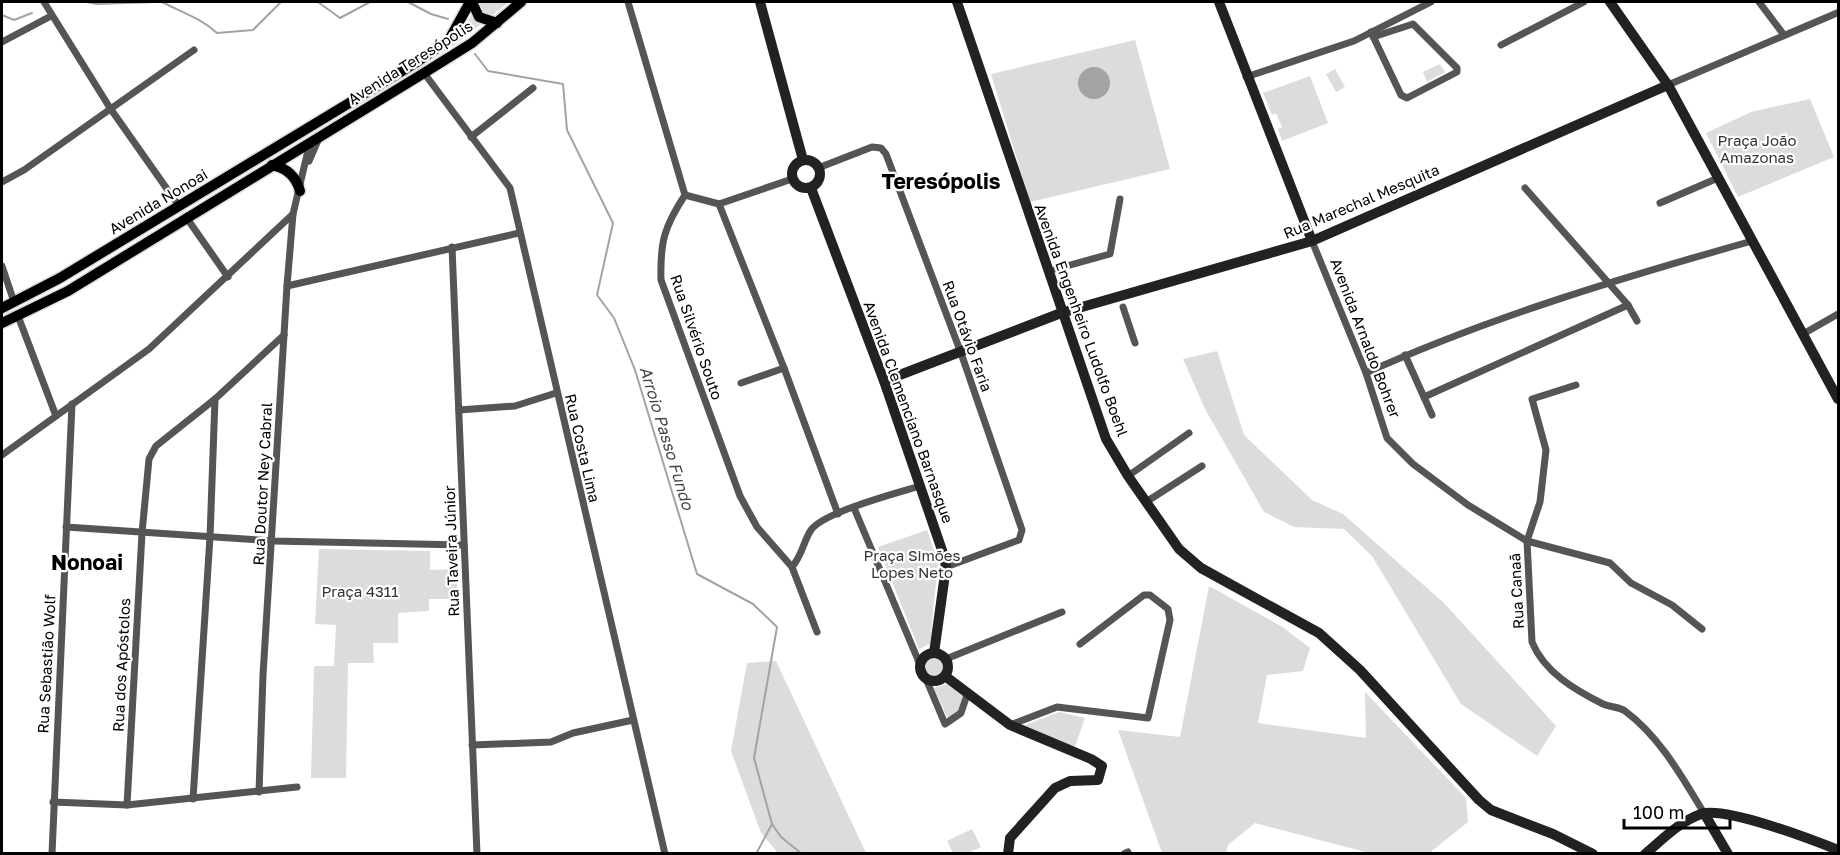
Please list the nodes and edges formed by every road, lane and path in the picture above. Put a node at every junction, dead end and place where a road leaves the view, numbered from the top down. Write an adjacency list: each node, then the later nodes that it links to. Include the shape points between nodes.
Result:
1 (44, 2): 13 (street)
2 (471, 2): 14 (main road, via 479,17); 25 (main road, Avenida Teresópolis, via 449,40)
3 (521, 2): 14 (main road, Avenida Teresópolis)
4 (628, 2): 38 (street)
5 (760, 2): 28 (street)
6 (957, 2): 58 (street, Avenida Engenheiro Ludolfo Boehl)
7 (1220, 2): 21 (street, Avenida Arnaldo Bohrer)
8 (1431, 2): 15 (street)
9 (1584, 2): 18 (street)
10 (1610, 2): 22 (street)
11 (1759, 2): 16 (street)
12 (1837, 13): 16 (street, Rua Marechal Mesquita)
13 (51, 16): 17 (street); 24 (street)
14 (497, 23): 20 (main road, Avenida Teresópolis)
15 (1372, 34): 15 (street, via 1401,95 1407,98 1457,72 1418,26 1406,24); 21 (street)
16 (1784, 36): 22 (street, Rua Marechal Mesquita)
17 (2, 42)
18 (1501, 45)
19 (194, 50): 24 (street)
20 (424, 73): 26 (street, Rua Costa Lima); 27 (main road, Avenida Teresópolis)
21 (1246, 76): 46 (street, Avenida Arnaldo Bohrer)
22 (1668, 85): 32 (street); 46 (street, Rua Marechal Mesquita)
23 (533, 88): 26 (street)
24 (110, 108): 34 (street); 42 (street)
25 (328, 116): 27 (main road, via 312,133); 42 (main road, Avenida Nonoai)
26 (471, 137): 45 (street, Rua Costa Lima, via 510,188)
27 (315, 139): 29 (main road, Avenida Nonoai); 31 (street, Rua Doutor Ney Cabral); 31 (street, Rua Doutor Ney Cabral)
28 (803, 160): 30 (street); 33 (street, via 793,167)
29 (272, 165): 37 (main road, via 288,171); 44 (main road, Avenida Nonoai)
30 (818, 168): 35 (street, via 820,175); 66 (street, Rua Otávio Faria, via 872,147 881,148)
31 (303, 178): 37 (street, Rua Doutor Ney Cabral)
32 (1718, 178): 40 (street); 47 (street)
33 (792, 179): 35 (street, via 796,185); 41 (street)
34 (2, 182)
35 (811, 188): 70 (street, Avenida Clemenciano Barnasque)
36 (1525, 188): 52 (street)
37 (300, 190): 43 (street, Rua Doutor Ney Cabral)
38 (685, 195): 41 (street); 95 (street, Rua Silvério Souto, via 672,215 660,247 661,280 740,496 758,527)
39 (1120, 200): 50 (street, via 1110,254)
40 (1660, 203)
41 (719, 204): 68 (street)
42 (179, 206): 54 (main road, Avenida Nonoai)
43 (293, 214): 51 (street); 53 (street, Rua Doutor Ney Cabral)
44 (186, 217): 51 (street); 60 (main road, Avenida Nonoai, via 68,291)
45 (519, 233): 48 (street); 73 (street, Rua Costa Lima)
46 (1312, 241): 58 (street, Rua Marechal Mesquita); 69 (street, Avenida Arnaldo Bohrer)
47 (1752, 241): 52 (street); 64 (street)
48 (452, 247): 53 (street); 78 (street, Rua Taveira Júnior)
49 (2, 266): 54 (street)
50 (1056, 269)
51 (228, 277): 77 (street, via 149,349)
52 (1606, 282): 55 (street); 67 (street)
53 (287, 286): 63 (street, Rua Doutor Ney Cabral)
54 (14, 302): 57 (main road, Avenida Nonoai)
55 (1628, 305): 61 (street); 74 (street)
56 (1123, 307): 65 (street)
57 (2, 308)
58 (1061, 313): 66 (street, Rua Marechal Mesquita); 84 (street, Avenida Engenheiro Ludolfo Boehl, via 1106,439)
59 (1839, 314): 64 (street)
60 (18, 315): 62 (main road, Avenida Nonoai); 80 (street)
61 (1637, 321)
62 (2, 322)
63 (284, 334): 75 (street, Rua dos Apóstolos); 92 (street, Rua Doutor Ney Cabral)
64 (1803, 334): 76 (street)
65 (1135, 343)
66 (961, 353): 70 (street, Rua Marechal Mesquita); 96 (street, Rua Otávio Faria, via 1022,536)
67 (1405, 355): 69 (street); 74 (street)
68 (784, 368): 71 (street); 88 (street)
69 (1366, 372): 93 (street, Avenida Arnaldo Bohrer, via 1387,438 1424,474)
70 (884, 381): 85 (street, Avenida Clemenciano Barnasque)
71 (741, 383)
72 (1576, 385): 93 (street, Rua Canaã, via 1532,399 1546,450 1540,502)
73 (556, 393): 78 (street, via 515,406); 106 (street, Rua Costa Lima)
74 (1424, 397): 79 (street)
75 (215, 399): 90 (street, Rua dos Apóstolos, via 156,446 150,459); 91 (street)
76 (1839, 399)
77 (72, 404): 80 (street); 89 (street, Rua Sebastião Wolf)
78 (459, 410): 94 (street, Rua Taveira Júnior)
79 (1432, 415)
80 (56, 416): 82 (street)
81 (1189, 433): 84 (street)
82 (2, 455)
83 (1202, 465): 86 (street)
84 (1128, 476): 86 (street, Avenida Engenheiro Ludolfo Boehl)
85 (920, 486): 87 (street); 96 (street, Avenida Clemenciano Barnasque)
86 (1146, 502): 120 (street, Avenida Engenheiro Ludolfo Boehl, via 1179,549 1202,568 1294,617 1328,640 1491,810)
87 (854, 508): 88 (street); 103 (street)
88 (838, 514): 95 (street, via 811,530)
89 (66, 527): 90 (street); 112 (street, Rua Sebastião Wolf)
90 (142, 533): 91 (street); 113 (street, Rua dos Apóstolos)
91 (210, 537): 92 (street); 111 (street)
92 (273, 541): 94 (street); 110 (street, Rua Doutor Ney Cabral, via 262,675)
93 (1527, 541): 98 (street, Avenida Arnaldo Bohrer, via 1610,563 1631,583 1672,605); 114 (street, Rua Canaã, via 1532,642 1536,654 1570,686 1624,710 1666,752)
94 (464, 545): 108 (street, Rua Taveira Júnior)
95 (792, 567): 99 (street, Rua Silvério Souto)
96 (946, 567): 101 (street, Avenida Clemenciano Barnasque)
97 (1062, 612): 102 (street)
98 (1702, 629)
99 (817, 632)
100 (1080, 644): 107 (street, via 1144,595 1150,595 1168,609 1170,620 1148,718 1057,707)
101 (934, 653): 102 (street); 103 (street, via 922,659)
102 (946, 659): 104 (street)
103 (922, 673): 104 (street, via 932,681); 105 (street, via 945,724 961,713)
104 (945, 676): 105 (street)
105 (968, 692): 107 (street)
106 (633, 720): 108 (street, via 551,742); 118 (street, Rua Costa Lima)
107 (1010, 725): 119 (street, via 1097,762 1102,771 1094,782 1070,781 1055,788 1010,838)
108 (472, 745): 117 (street, Rua Taveira Júnior)
109 (297, 787): 110 (street)
110 (259, 792): 111 (street)
111 (193, 799): 113 (street)
112 (53, 802): 113 (street); 116 (street, Rua Sebastião Wolf)
113 (126, 805)
114 (1704, 813): 115 (street, via 1767,826); 121 (street, via 1683,822); 122 (street)
115 (1839, 850)
116 (52, 854)
117 (477, 854)
118 (665, 854)
119 (1008, 854)
120 (1593, 854)
121 (1645, 854)
122 (1728, 854)

